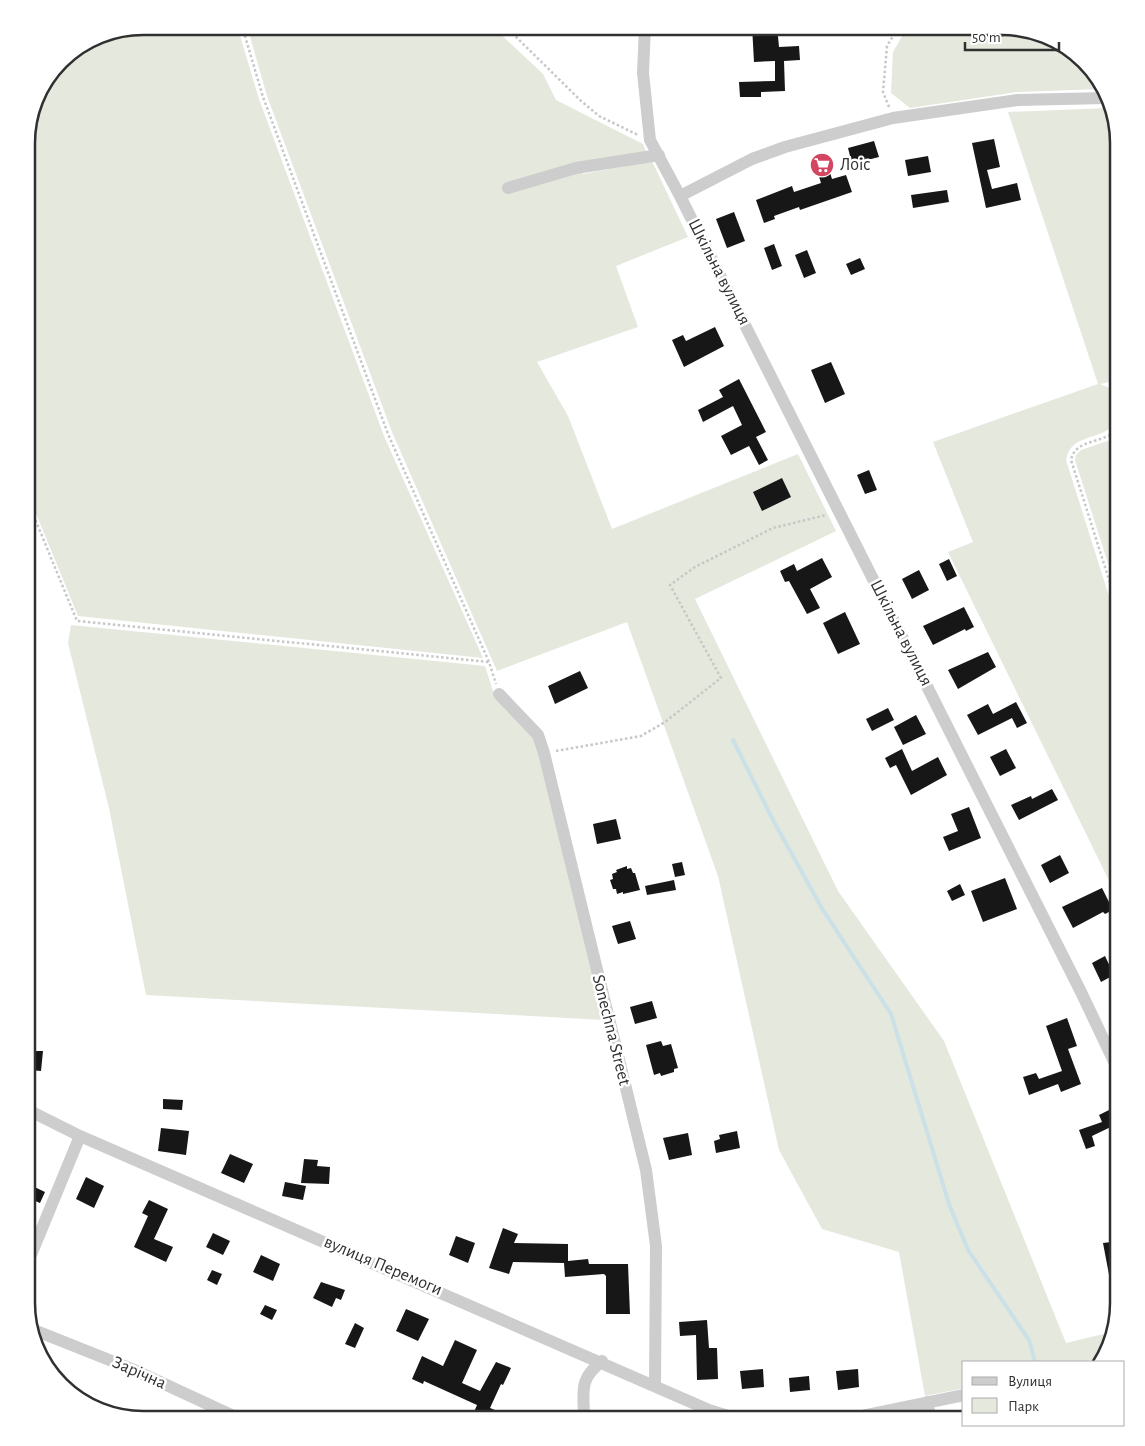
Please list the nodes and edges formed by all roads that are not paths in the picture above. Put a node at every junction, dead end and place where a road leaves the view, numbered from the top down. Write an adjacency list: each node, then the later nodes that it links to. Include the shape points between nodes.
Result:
1 (644, 35): 3 (street, Шкільна вулиця, via 643,73 650,140)
2 (1100, 98): 5 (street, via 1018,100 893,118 785,147 735,167)
3 (659, 155): 4 (street, via 576,168); 5 (street, Шкільна вулиця)
4 (508, 188)
5 (680, 196): 7 (street, Шкільна вулиця)
6 (499, 694): 13 (street, Sonechna Street, via 538,735 544,753 646,1170 656,1246)
7 (1110, 1053)
8 (35, 1114): 9 (street, вулиця Перемоги)
9 (80, 1136): 10 (street); 12 (street, вулиця Перемоги)
10 (35, 1245)
11 (39, 1332): 16 (street, Зарічна, via 132,1369)
12 (602, 1361): 13 (street, вулиця Перемоги); 17 (street, via 588,1372 584,1384)
13 (655, 1385): 18 (street, вулиця Перемоги)
14 (962, 1395): 15 (street)
15 (927, 1402): 19 (street); 20 (street)
16 (223, 1411)
17 (584, 1411)
18 (712, 1411)
19 (886, 1411)
20 (929, 1411)

